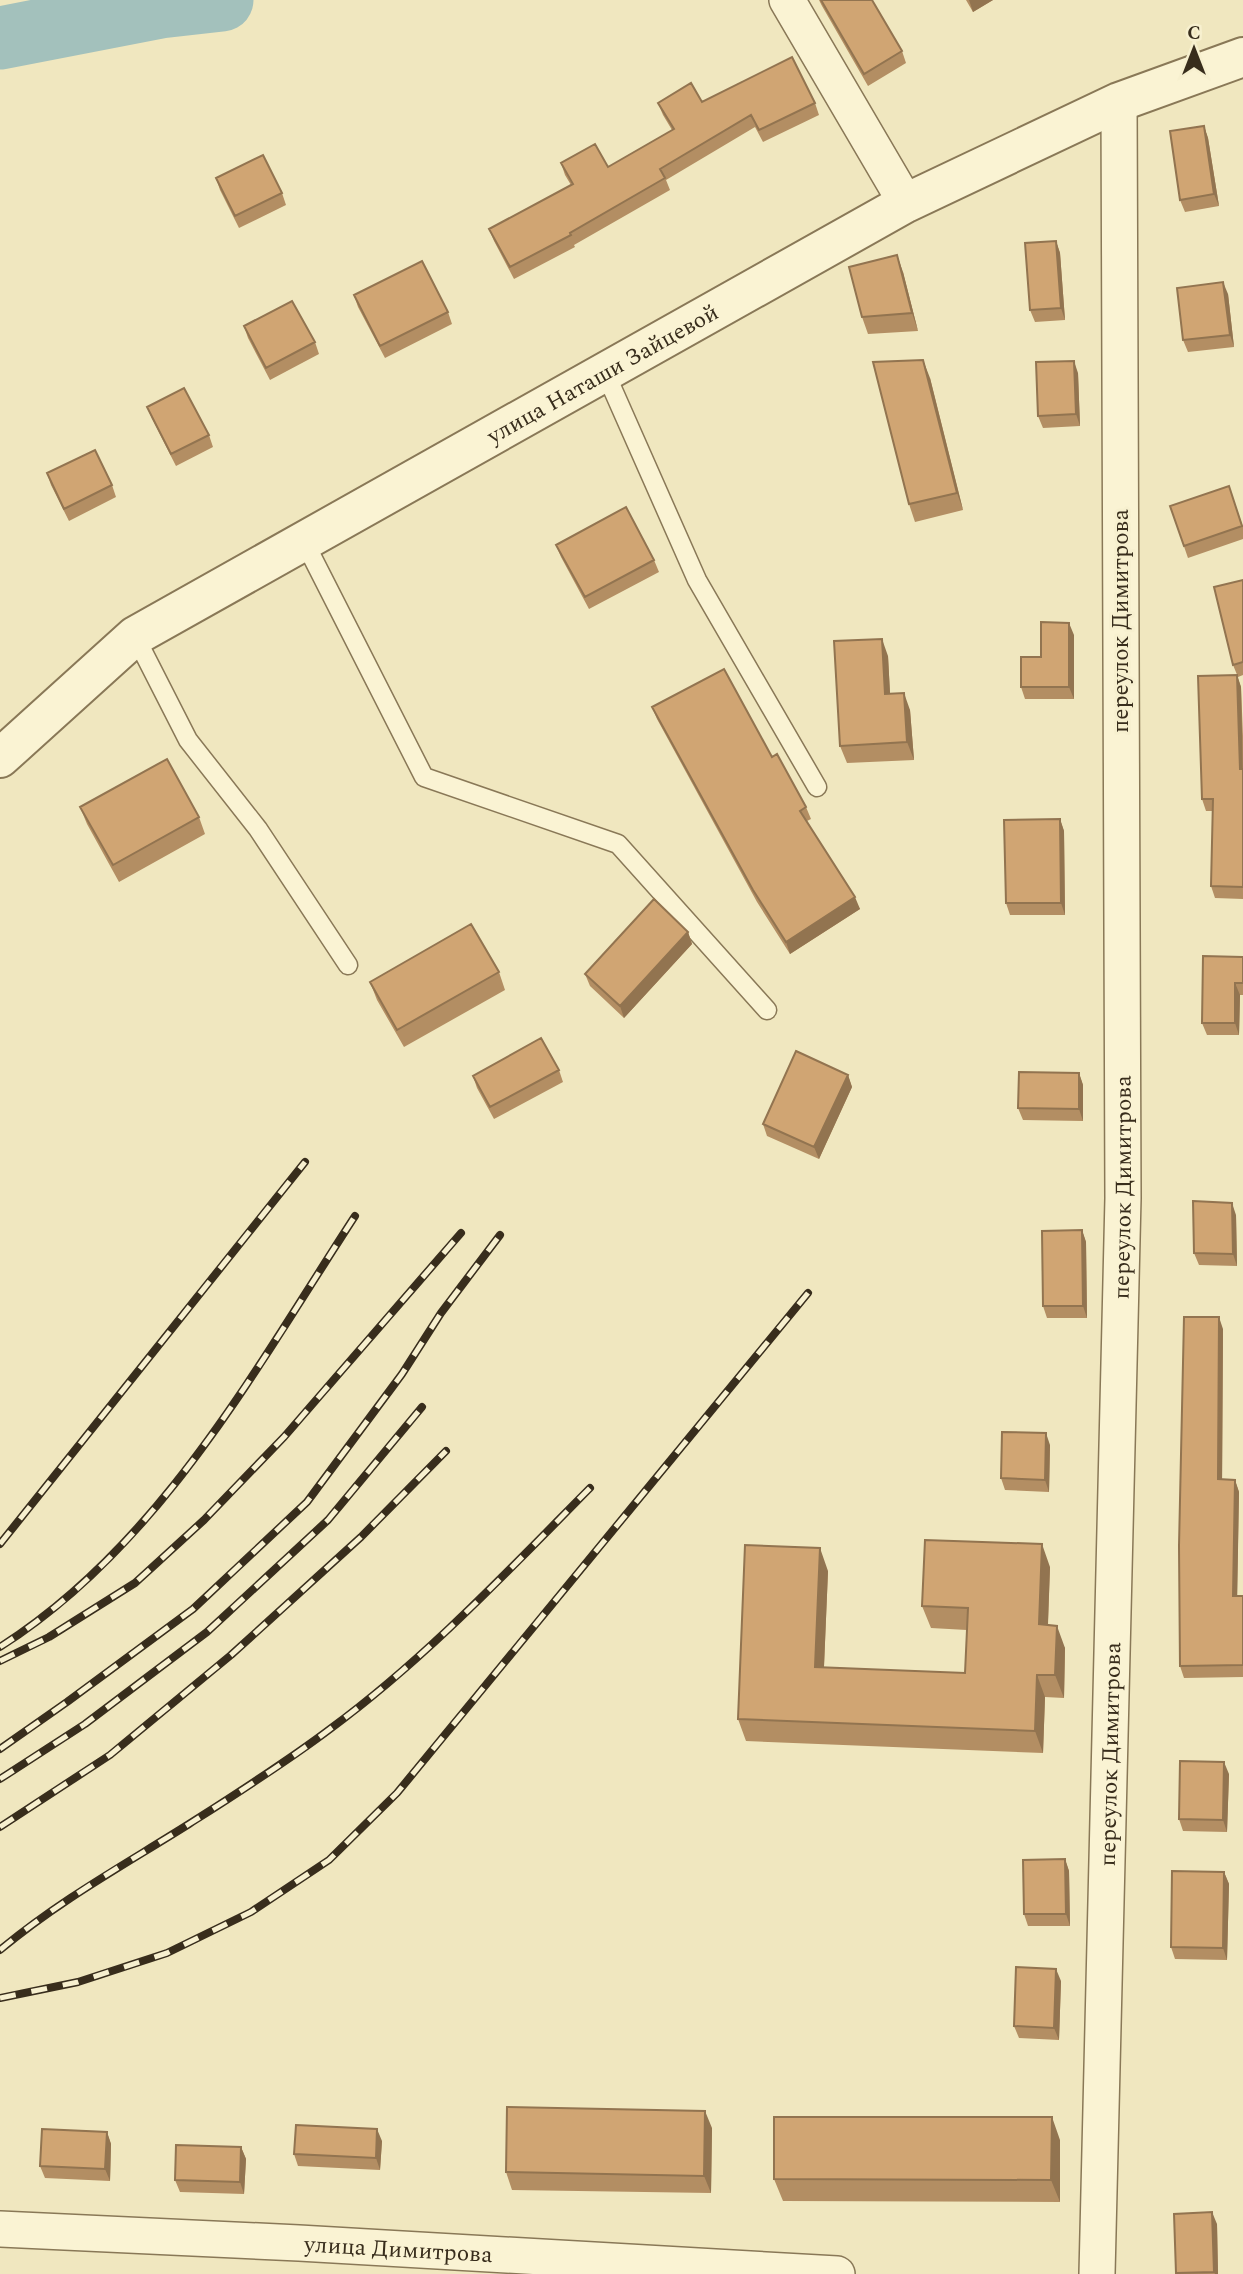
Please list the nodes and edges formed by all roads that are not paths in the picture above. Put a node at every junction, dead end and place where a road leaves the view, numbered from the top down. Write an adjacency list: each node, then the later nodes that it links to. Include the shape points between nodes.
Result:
1 (787, 0): 4 (street)
2 (1243, 57): 3 (street, улица Наташи Зайцевой)
3 (1119, 102): 4 (street, улица Наташи Зайцевой); 15 (street, переулок Димитрова, via 1123,1198)
4 (906, 203): 5 (street, улица Наташи Зайцевой)
5 (605, 372): 6 (street, улица Наташи Зайцевой); 9 (lane, via 697,580)
6 (304, 541): 7 (street, улица Наташи Зайцевой); 11 (lane, via 424,777 618,844)
7 (135, 636): 8 (street, улица Наташи Зайцевой); 10 (lane, via 188,740 258,829)
8 (0, 758)
9 (817, 787)
10 (348, 965)
11 (766, 1010)
12 (0, 2229): 13 (street, улица Димитрова)
13 (298, 2258): 14 (street, улица Димитрова)
14 (822, 2273)
15 (1097, 2274)

